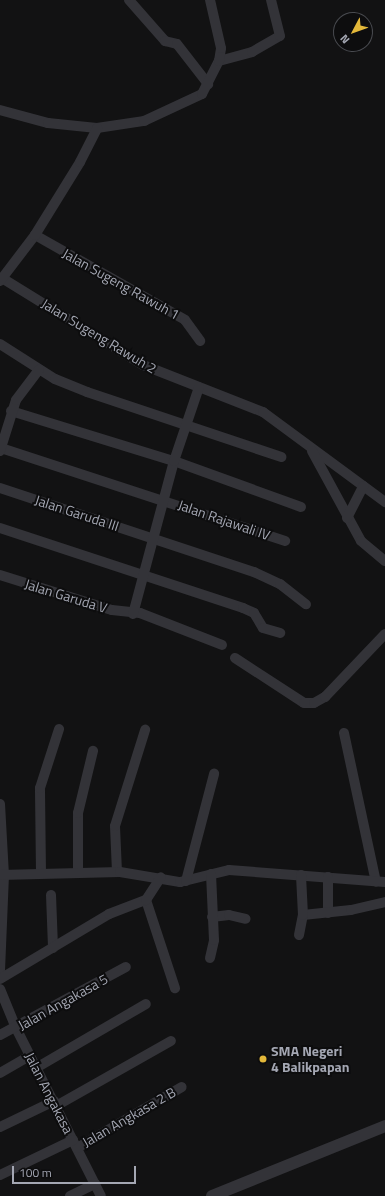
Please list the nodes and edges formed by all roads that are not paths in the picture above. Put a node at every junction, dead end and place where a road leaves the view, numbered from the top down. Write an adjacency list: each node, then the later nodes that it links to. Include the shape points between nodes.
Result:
1 (129, 0): 5 (street, via 165,41 177,44)
2 (210, 0): 4 (street, via 221,48)
3 (271, 0): 4 (street, via 280,36 252,52)
4 (219, 61): 5 (street)
5 (208, 84): 7 (street, via 202,94 144,121)
6 (0, 110): 7 (street, via 48,123)
7 (97, 128): 8 (street, via 80,162)
8 (35, 235): 9 (street); 10 (street, Jalan Sugeng Rawuh 1, via 185,320)
9 (1, 279): 13 (street, Jalan Sugeng Rawuh 2, via 143,365)
10 (200, 341)
11 (0, 344): 12 (street)
12 (39, 370): 14 (street); 15 (street, via 87,392)
13 (199, 387): 15 (street); 16 (street, Jalan Sugeng Rawuh 2, via 263,412)
14 (7, 412): 17 (street); 19 (street)
15 (185, 425): 18 (street); 19 (street)
16 (309, 446): 20 (street, Jalan Sugeng Rawuh 2); 25 (street)
17 (0, 450): 22 (street, Jalan Rajawali IV)
18 (281, 457)
19 (174, 461): 22 (street); 24 (street)
20 (363, 486): 23 (street, Jalan Sugeng Rawuh 2); 25 (street)
21 (0, 488): 27 (street, Jalan Garuda III)
22 (164, 501): 27 (street); 28 (street, Jalan Rajawali IV)
23 (385, 502)
24 (301, 507)
25 (348, 518): 29 (street, via 366,546)
26 (0, 528): 30 (street)
27 (155, 537): 30 (street); 32 (street, Jalan Garuda III, via 271,579)
28 (284, 541)
29 (385, 561)
30 (144, 574): 33 (street); 34 (street, via 250,611 264,628)
31 (0, 575): 33 (street, Jalan Garuda V)
32 (306, 604)
33 (133, 614): 36 (street, Jalan Garuda V, via 140,613)
34 (280, 633)
35 (385, 634): 37 (street, via 324,697 314,703 304,703)
36 (222, 645)
37 (236, 658)
38 (59, 729): 46 (street, via 40,788)
39 (145, 730): 45 (street, via 116,826)
40 (344, 733): 54 (street)
41 (93, 751): 47 (street, via 78,813)
42 (214, 774): 53 (street)
43 (0, 804): 44 (street)
44 (0, 829): 50 (street)
45 (117, 872): 47 (street); 52 (street)
46 (40, 873): 47 (street); 50 (street)
47 (78, 873)
48 (211, 874): 49 (street, via 229,870); 53 (street); 60 (street)
49 (302, 874): 51 (street); 61 (street)
50 (2, 877): 57 (street)
51 (328, 878): 54 (street); 59 (street)
52 (160, 881): 53 (street); 56 (street)
53 (186, 881)
54 (383, 883)
55 (51, 894): 65 (street)
56 (147, 899): 65 (street, via 109,914); 70 (street)
57 (1, 901): 64 (street)
58 (385, 902): 59 (street)
59 (328, 913): 61 (street)
60 (211, 914): 62 (street); 66 (street, via 214,940)
61 (303, 915): 63 (street)
62 (246, 919)
63 (299, 935)
64 (1, 944): 68 (street)
65 (53, 948): 69 (street)
66 (210, 958)
67 (126, 967): 73 (street, Jalan Angakasa 5)
68 (0, 970)
69 (0, 979)
70 (175, 988)
71 (0, 989): 73 (street, Jalan Angakasa)
72 (146, 1004): 77 (street)
73 (16, 1028): 74 (street, Jalan Angakasa 5); 76 (street, Jalan Angakasa)
74 (0, 1035)
75 (171, 1041): 80 (street)
76 (30, 1056): 77 (street, Jalan Angakasa); 78 (street)
77 (36, 1068): 80 (street, Jalan Angakasa)
78 (0, 1073)
79 (182, 1087): 83 (street, Jalan Angkasa 2 B)
80 (55, 1103): 82 (street); 83 (street, Jalan Angakasa)
81 (385, 1126): 88 (street)
82 (0, 1127)
83 (75, 1144): 84 (street, Jalan Angkasa 2 B); 85 (street, Jalan Angakasa)
84 (0, 1175)
85 (95, 1184): 86 (street); 87 (street, Jalan Angakasa)
86 (70, 1196)
87 (101, 1196)
88 (212, 1196)

